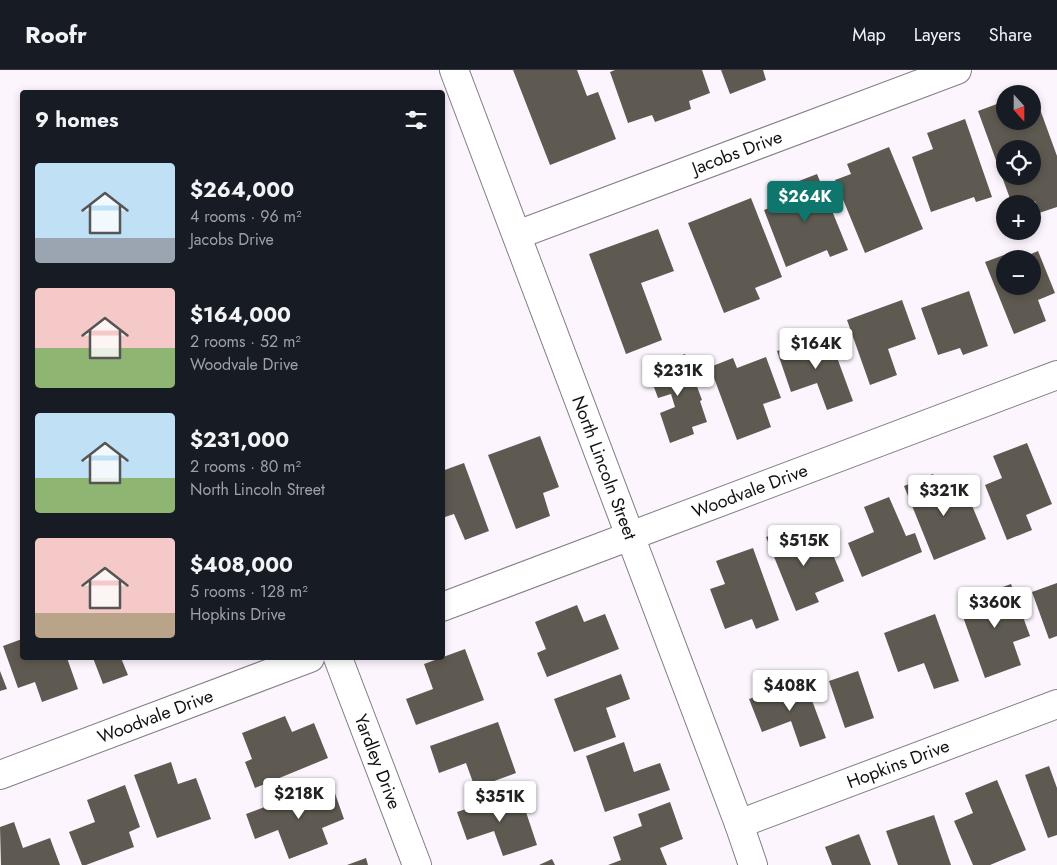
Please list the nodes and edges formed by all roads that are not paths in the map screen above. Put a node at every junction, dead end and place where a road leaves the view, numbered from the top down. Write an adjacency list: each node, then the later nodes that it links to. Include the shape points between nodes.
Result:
1 (454, 70): 3 (street, North Lincoln Street)
2 (957, 70): 3 (street, Jacobs Drive)
3 (517, 235): 5 (street, North Lincoln Street)
4 (1057, 375): 5 (street, Woodvale Drive)
5 (630, 536): 6 (street, Woodvale Drive); 11 (street, North Lincoln Street)
6 (445, 606)
7 (305, 660): 10 (street, Woodvale Drive)
8 (339, 660): 12 (street, Yardley Drive)
9 (1057, 704): 11 (street, Hopkins Drive)
10 (0, 775)
11 (739, 824): 13 (street, North Lincoln Street)
12 (417, 865)
13 (753, 865)

